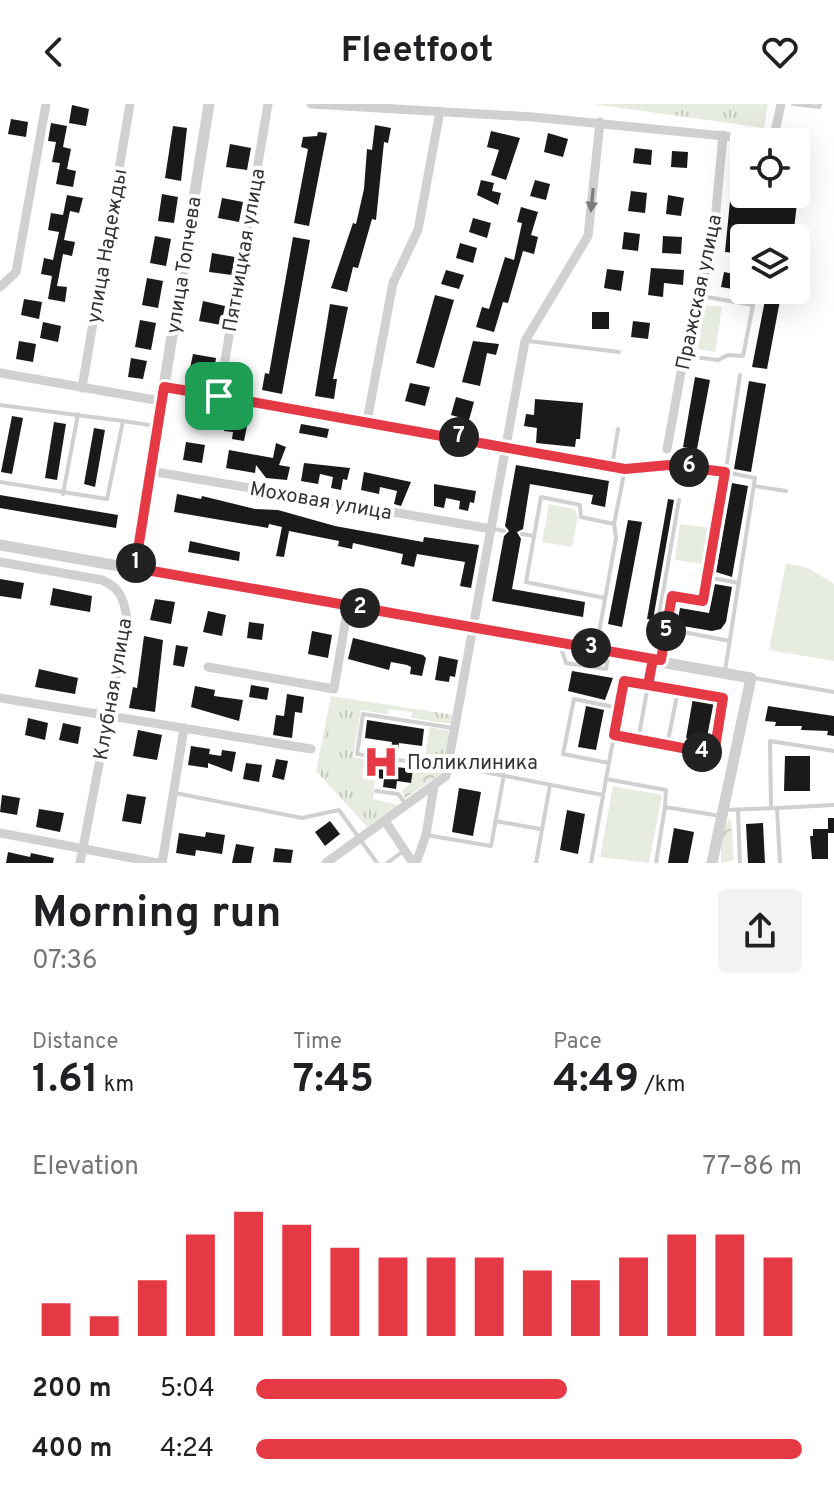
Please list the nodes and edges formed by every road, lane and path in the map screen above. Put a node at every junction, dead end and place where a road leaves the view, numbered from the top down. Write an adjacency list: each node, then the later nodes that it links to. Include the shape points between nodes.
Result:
1 (46, 104): 12 (street, via 16,272)
2 (130, 104): 20 (street, улица Надежды)
3 (209, 104): 19 (street, улица Топчева)
4 (268, 104): 21 (street, Пятницкая улица)
5 (311, 104): 9 (street)
6 (781, 104): 11 (street, via 773,141)
7 (793, 104): 8 (lane)
8 (820, 104)
9 (440, 111): 10 (street); 26 (street, via 418,230 393,283)
10 (600, 122): 11 (street); 14 (street, one-way to 14, via 588,236)
11 (723, 135): 13 (street, Пражская улица, via 713,242)
12 (0, 287)
13 (699, 296): 16 (street, Пражская улица); 16 (lane, via 753,305 743,356)
14 (525, 341): 15 (lane); 29 (street)
15 (619, 352)
16 (684, 356): 30 (street, Пражская улица)
17 (0, 373): 20 (street)
18 (740, 375): 34 (lane)
19 (164, 387): 21 (street); 22 (street, улица Топчева)
20 (82, 388): 22 (street)
21 (219, 396): 26 (street)
22 (161, 401): 27 (street, улица Топчева)
23 (0, 405): 24 (lane)
24 (78, 414): 25 (lane); 38 (lane)
25 (123, 421): 27 (lane); 38 (lane, via 110,497)
26 (367, 421): 29 (street)
27 (158, 426): 33 (street, улица Топчева)
28 (618, 429): 31 (lane)
29 (505, 446): 31 (street); 41 (street)
30 (667, 449)
31 (612, 467): 32 (street)
32 (625, 469): 34 (street, via 669,465); 40 (lane)
33 (150, 471): 41 (street, Моховая улица); 47 (street, улица Топчева)
34 (725, 472): 36 (lane, via 755,478); 48 (lane)
35 (0, 482): 38 (lane)
36 (754, 486): 37 (lane); 49 (lane)
37 (786, 491)
38 (63, 494)
39 (679, 500): 53 (lane, via 657,627)
40 (614, 524): 44 (lane, via 581,517 580,505 541,497); 50 (lane)
41 (492, 529): 42 (lane); 52 (street)
42 (504, 531)
43 (522, 534): 44 (lane)
44 (534, 536): 50 (lane, via 526,582)
45 (0, 545): 47 (street)
46 (0, 562): 67 (street, Клубная улица, via 115,585 125,601 127,619)
47 (135, 568): 51 (street)
48 (707, 577): 49 (lane); 53 (lane, via 703,601 672,596)
49 (739, 583): 54 (lane)
50 (605, 598): 56 (lane)
51 (348, 606): 52 (street); 59 (street, via 334,689)
52 (474, 628): 55 (street); 69 (street)
53 (666, 630): 54 (lane); 58 (lane)
54 (730, 641): 60 (lane)
55 (559, 642): 56 (street); 57 (lane, via 566,663 606,669)
56 (596, 649): 57 (street)
57 (610, 651): 58 (street)
58 (657, 659): 60 (street); 62 (lane)
59 (208, 667)
60 (725, 671): 61 (street)
61 (751, 678): 64 (lane); 90 (street)
62 (648, 685): 63 (lane); 66 (lane, via 624,681); 71 (lane)
63 (678, 690): 72 (lane); 72 (lane, via 723,698 714,754)
64 (834, 692)
65 (0, 698): 67 (street)
66 (619, 708): 70 (lane); 77 (lane, via 574,699 563,754)
67 (109, 717): 68 (street); 97 (street, Клубная улица)
68 (184, 728): 73 (street); 84 (street)
69 (456, 728): 75 (lane, via 363,714 357,754); 78 (street)
70 (614, 735): 71 (lane); 77 (lane)
71 (638, 740): 72 (lane)
72 (667, 746)
73 (311, 749)
74 (834, 751): 89 (lane, via 770,741)
75 (389, 759)
76 (397, 760): 78 (lane)
77 (609, 763): 80 (lane)
78 (449, 765): 79 (lane); 82 (street)
79 (504, 775): 81 (lane); 92 (lane)
80 (606, 779): 85 (lane); 88 (lane, via 666,790)
81 (550, 785): 85 (lane); 93 (lane)
82 (434, 786): 86 (street); 95 (street)
83 (376, 791): 86 (lane, via 398,794)
84 (175, 793): 96 (lane, via 302,818 339,810); 100 (street)
85 (603, 795): 106 (lane)
86 (407, 805): 91 (street)
87 (834, 805): 89 (lane)
88 (665, 807): 90 (lane); 107 (lane)
89 (774, 808): 90 (lane); 110 (lane)
90 (729, 813): 108 (street); 109 (lane)
91 (385, 821): 96 (street); 98 (street)
92 (495, 821): 93 (lane); 95 (lane, via 491,846)
93 (540, 829): 105 (lane)
94 (0, 833): 97 (street)
95 (426, 835): 104 (street)
96 (361, 838): 101 (street); 102 (lane)
97 (83, 848): 99 (street, Клубная улица); 100 (street)
98 (404, 850): 103 (lane); 104 (street)
99 (80, 863)
100 (160, 863)
101 (326, 863)
102 (377, 863)
103 (387, 863)
104 (415, 863)
105 (536, 863)
106 (591, 863)
107 (656, 863)
108 (712, 863)
109 (740, 863)
110 (780, 863)

